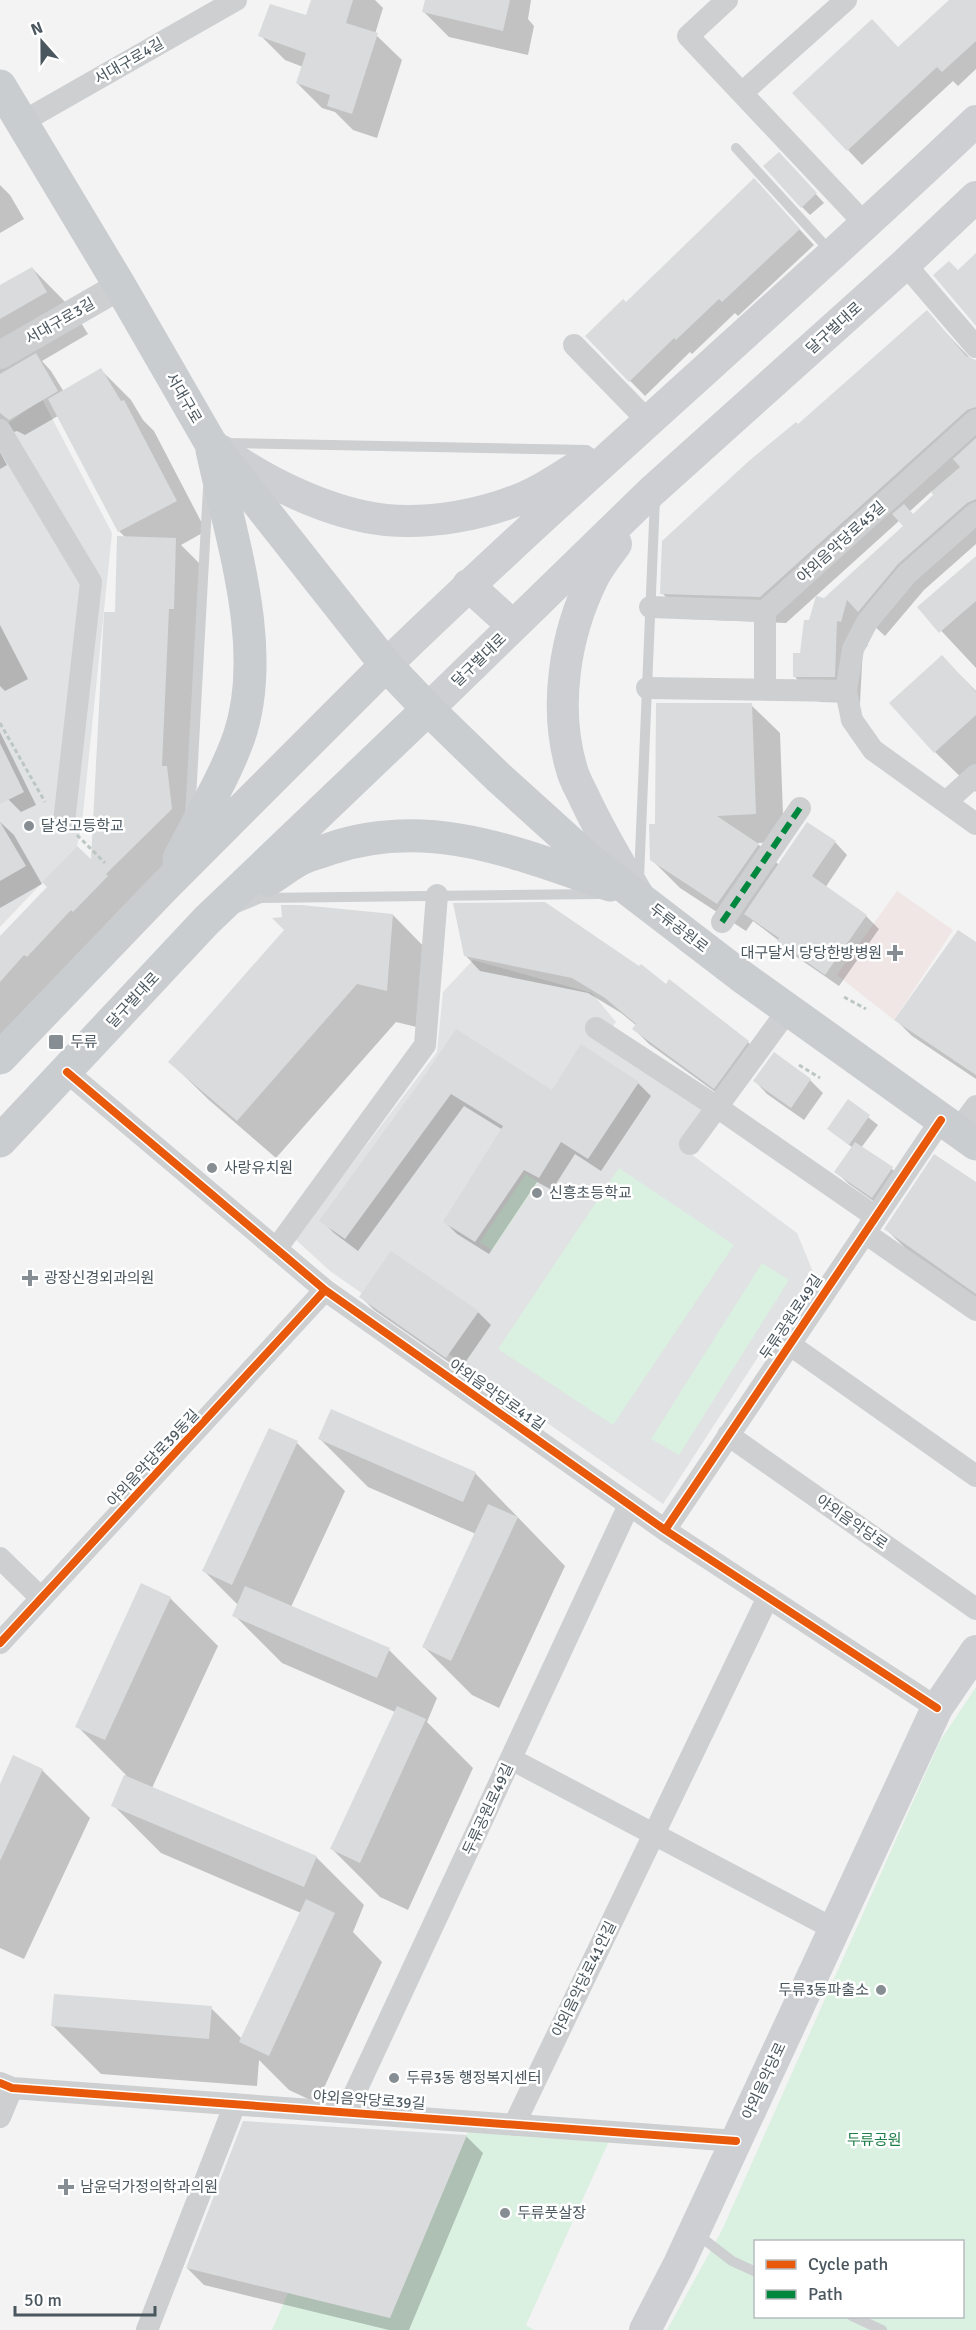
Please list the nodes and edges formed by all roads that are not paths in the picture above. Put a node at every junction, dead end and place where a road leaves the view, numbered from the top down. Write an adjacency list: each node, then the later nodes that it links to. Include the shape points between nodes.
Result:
1 (236, 0): 7 (street, 서대구로4길)
2 (727, 0): 5 (street, via 688,36)
3 (846, 0): 5 (street)
4 (0, 86): 7 (main road, 서대구로)
5 (742, 93): 10 (street)
6 (976, 121): 10 (main road)
7 (22, 122): 13 (main road, 서대구로)
8 (736, 148): 11 (lane)
9 (976, 197): 12 (main road, 달구벌대로)
10 (866, 225): 11 (main road)
11 (834, 255): 18 (main road)
12 (904, 264): 15 (street); 22 (main road, 달구벌대로)
13 (120, 286): 16 (street, 서대구로3길); 20 (main road, 서대구로)
14 (574, 345): 18 (street)
15 (976, 347)
16 (0, 355)
17 (976, 420): 26 (street, 야외음악당로45길)
18 (650, 422): 21 (main road); 24 (main road)
19 (0, 430): 36 (street, via 90,582)
20 (210, 442): 21 (lane); 21 (main road, via 279,486 336,508 385,520 456,517 499,506 527,496); 28 (main road, 서대구로); 38 (lane); 38 (main road, via 249,627 248,698 239,736)
21 (604, 450)
22 (653, 490): 25 (lane); 27 (main road, 달구벌대로); 40 (main road, via 594,576 580,608 570,642 563,697 572,770 606,842)
23 (976, 513): 31 (street, via 907,574 867,622 853,649)
24 (468, 585): 27 (main road); 28 (main road)
25 (650, 607): 26 (street); 29 (lane)
26 (765, 611): 30 (street)
27 (513, 626): 32 (main road, 달구벌대로)
28 (395, 675): 32 (main road, 두류공원로); 39 (main road)
29 (647, 688): 30 (street); 40 (lane)
30 (765, 690): 31 (street)
31 (846, 691): 34 (street, via 852,720 873,750)
32 (428, 709): 40 (main road, 두류공원로, via 591,861); 42 (main road, 달구벌대로)
33 (976, 775): 34 (street)
34 (946, 802): 37 (street)
35 (800, 808): 43 (street)
36 (64, 822)
37 (976, 824)
38 (188, 841): 39 (main road)
39 (165, 886): 46 (main road)
40 (638, 895): 41 (lane); 42 (main road, via 483,843 396,835 359,840 299,859); 44 (main road, 두류공원로)
41 (437, 896): 42 (lane, via 261,898); 53 (street, via 425,1045)
42 (206, 921): 47 (main road, 달구벌대로)
43 (722, 921)
44 (788, 1010): 48 (street); 49 (main road, 두류공원로)
45 (597, 1028): 48 (street)
46 (0, 1058)
47 (67, 1072): 50 (main road, 달구벌대로); 53 (street, 야외음악당로41길)
48 (717, 1107): 51 (street); 52 (street)
49 (963, 1126): 52 (street, 두류공원로49길)
50 (0, 1141)
51 (690, 1144)
52 (870, 1225): 55 (street); 56 (street, 두류공원로49길)
53 (276, 1249): 54 (street, 야외음악당로41길)
54 (325, 1290): 59 (street, 야외음악당로41길); 63 (street, 야외음악당로39동길)
55 (976, 1310)
56 (789, 1344): 57 (street, 두류공원로49길); 58 (street)
57 (728, 1435): 60 (street, 두류공원로49길); 64 (street, 야외음악당로)
58 (976, 1476)
59 (629, 1505): 60 (street, 야외음악당로41길); 68 (street, 두류공원로49길)
60 (664, 1530): 62 (street, 야외음악당로41길)
61 (0, 1558): 63 (street)
62 (768, 1597): 67 (street, 야외음악당로41길); 69 (street, 야외음악당로41안길)
63 (41, 1598): 65 (street, 야외음악당로39동길)
64 (976, 1609)
65 (0, 1643)
66 (976, 1652): 67 (main road, 야외음악당로)
67 (937, 1708): 70 (main road, 야외음악당로)
68 (511, 1759): 69 (street); 73 (street, 두류공원로49길)
69 (654, 1834): 70 (street); 75 (street, 야외음악당로41안길)
70 (834, 1929): 76 (main road, 야외음악당로)
71 (6, 2086): 72 (street, 야외음악당로39길); 74 (street)
72 (235, 2104): 73 (street, 야외음악당로39길); 80 (street)
73 (346, 2112): 75 (street, 야외음악당로39길)
74 (0, 2117)
75 (514, 2125): 76 (street, 야외음악당로39길)
76 (736, 2141): 77 (main road, 야외음악당로)
77 (694, 2232): 78 (lane, via 732,2261); 81 (main road, 야외음악당로)
78 (754, 2271)
79 (856, 2318): 82 (lane)
80 (148, 2330)
81 (645, 2330)
82 (882, 2330)

